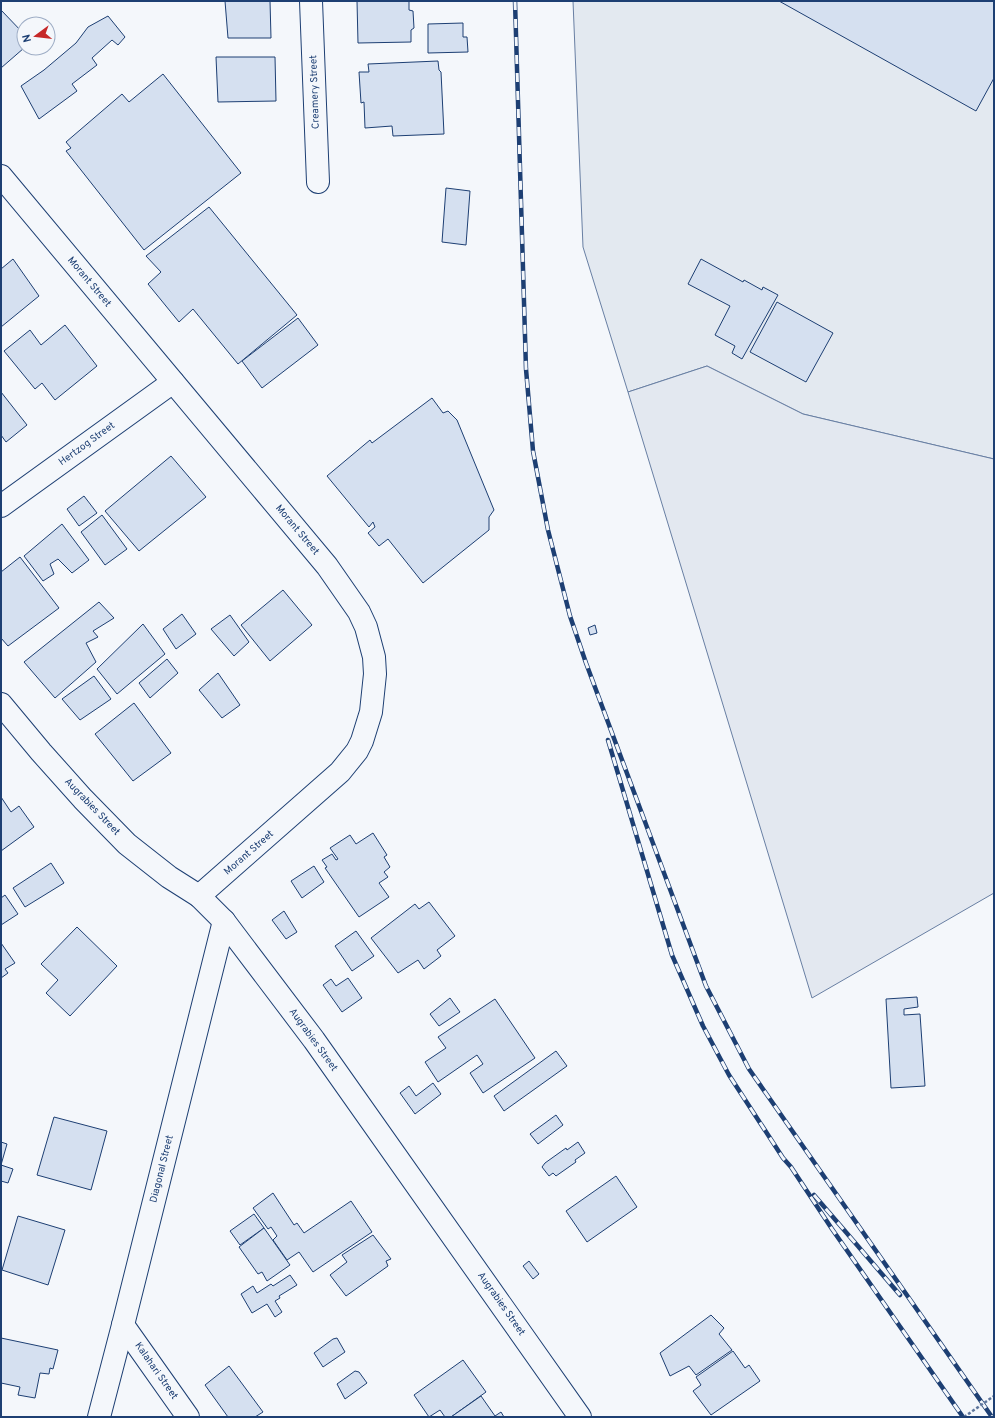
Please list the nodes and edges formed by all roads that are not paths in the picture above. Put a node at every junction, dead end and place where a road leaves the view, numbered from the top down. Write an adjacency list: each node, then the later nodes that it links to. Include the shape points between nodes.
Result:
1 (312, 1): 3 (street, Creamery Street)
2 (1, 176): 4 (street, Morant Street)
3 (318, 182)
4 (173, 382): 5 (street, Hertzog Street); 7 (street, Morant Street, via 327,566 359,612 370,638 375,674 371,712 357,752 340,772)
5 (1, 506)
6 (1, 704): 7 (street, Augrabies Street, via 83,799 128,844 169,877)
7 (199, 896): 8 (street, Augrabies Street)
8 (224, 921): 9 (street, Diagonal Street); 12 (street, Augrabies Street, via 314,1040)
9 (123, 1325): 10 (street, Diagonal Street); 11 (street, Kalahari Street)
10 (99, 1417)
11 (188, 1417)
12 (580, 1417)

